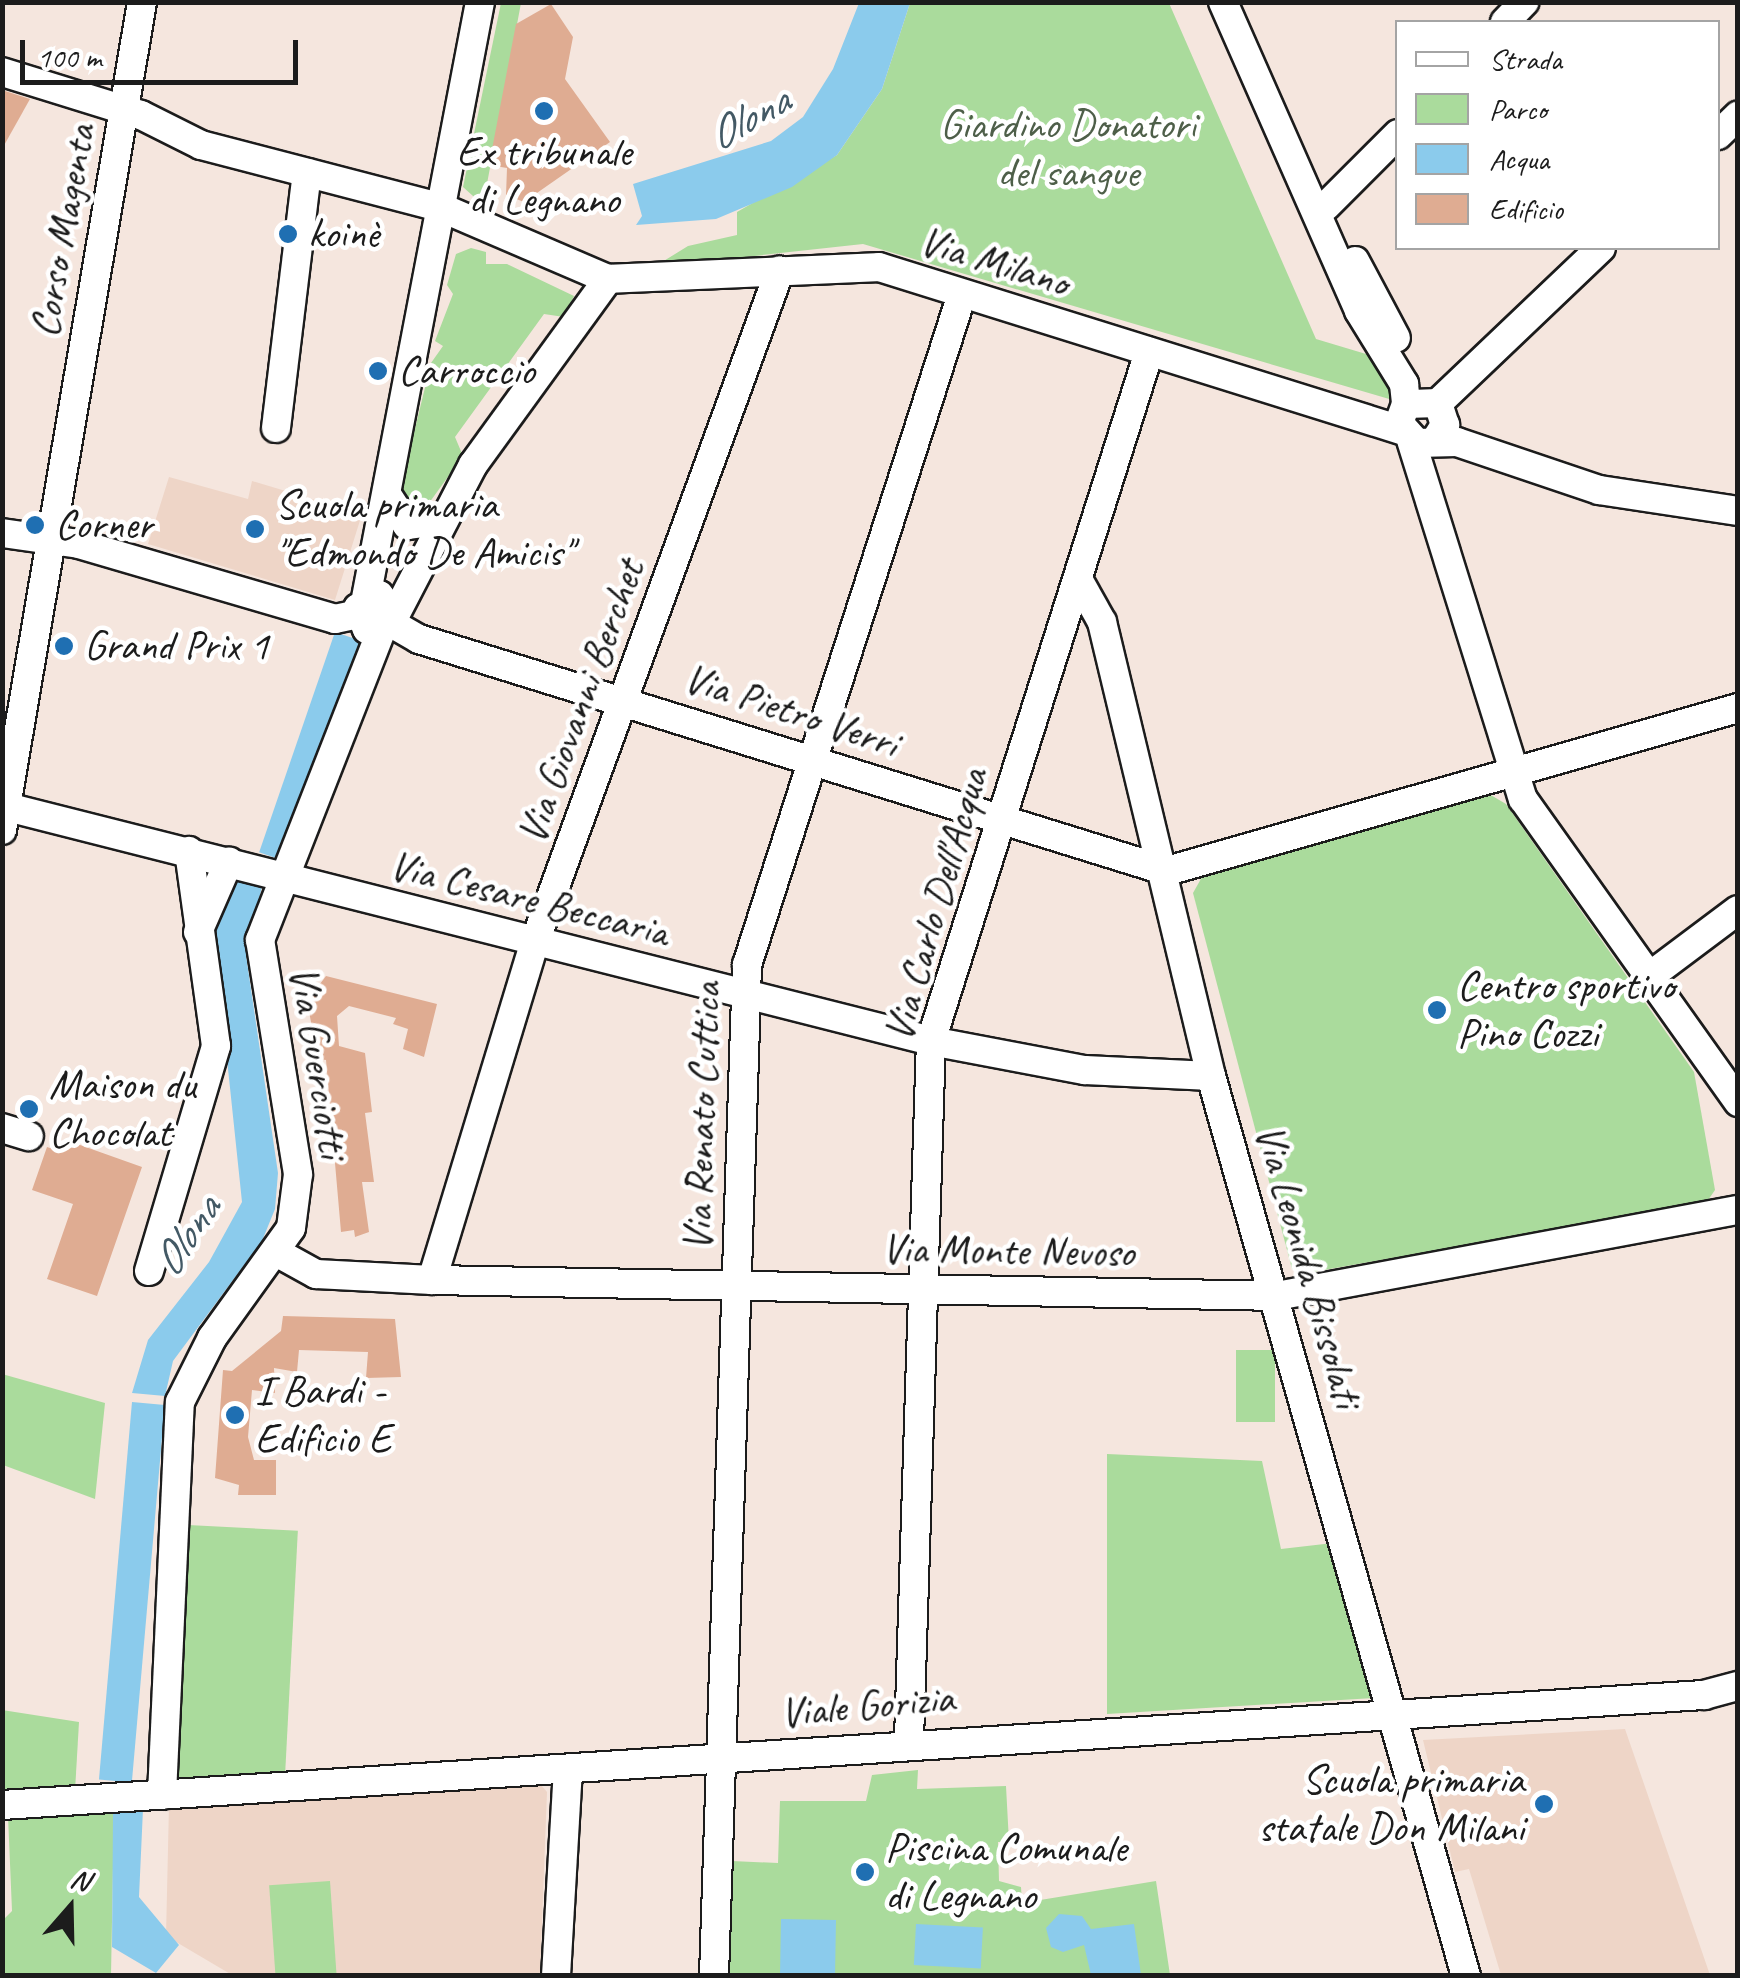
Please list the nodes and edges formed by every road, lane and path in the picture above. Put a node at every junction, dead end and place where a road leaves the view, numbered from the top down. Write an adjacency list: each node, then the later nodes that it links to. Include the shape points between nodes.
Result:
1 (142, 2): 6 (street, Corso Magenta)
2 (480, 2): 10 (street)
3 (1223, 2): 16 (street, via 1359,311 1404,384)
4 (1236, 2): 9 (street)
5 (2, 72): 6 (street)
6 (126, 110): 8 (street, via 200,145); 23 (street, Corso Magenta)
7 (1395, 137): 9 (street)
8 (307, 173): 10 (street); 17 (street)
9 (1326, 206): 16 (street)
10 (442, 208): 13 (street); 19 (street)
11 (1600, 250): 16 (street)
12 (780, 270): 13 (street, Via Milano); 14 (street, Via Milano, via 879,267); 26 (street, Via Giovanni Berchet)
13 (608, 279): 21 (street)
14 (962, 294): 15 (street, Via Milano); 28 (street, Via Renato Cuttica)
15 (1149, 352): 16 (street, Via Milano, via 1346,414); 24 (street, Via Carlo Dell'Acqua)
16 (1419, 426): 20 (street, Via Milano, via 1599,490); 29 (street)
17 (276, 428)
18 (1738, 490): 20 (street)
19 (388, 496): 21 (street, via 408,525); 25 (street)
20 (1727, 511)
21 (440, 521): 25 (street)
22 (2, 533): 23 (street)
23 (54, 542): 25 (street, via 335,619); 30 (street, Corso Magenta)
24 (1078, 579): 31 (street, Via Carlo Dell'Acqua); 34 (street, Via Leonida Bissolati, via 1102,622)
25 (378, 616): 26 (street, Via Pietro Verri, via 419,639); 35 (street, Via Guerciotti)
26 (625, 700): 28 (street, Via Pietro Verri); 38 (street, Via Giovanni Berchet)
27 (1738, 708): 29 (street)
28 (815, 762): 31 (street, Via Pietro Verri); 40 (street, Via Renato Cuttica, via 747,965)
29 (1516, 776): 34 (street); 39 (street, via 1523,799)
30 (6, 800): 32 (street, Via Cesare Beccaria)
31 (1000, 820): 34 (street, Via Pietro Verri); 41 (street, Via Carlo Dell'Acqua)
32 (189, 851): 33 (street, Via Cesare Beccaria); 37 (street)
33 (233, 862): 35 (street, Via Cesare Beccaria); 37 (street)
34 (1167, 871): 42 (street, Via Leonida Bissolati)
35 (280, 875): 38 (street, Via Cesare Beccaria); 45 (street, Via Guerciotti, via 260,940 298,1174 291,1228)
36 (1738, 910): 39 (street)
37 (196, 938): 46 (street, via 216,1046)
38 (534, 944): 40 (street, Via Cesare Beccaria); 47 (street, Via Giovanni Berchet)
39 (1650, 976): 43 (street)
40 (745, 994): 41 (street, Via Cesare Beccaria); 48 (street, Via Renato Cuttica)
41 (931, 1041): 42 (street, Via Cesare Beccaria, via 1085,1070); 49 (street, Via Carlo Dell'Acqua)
42 (1211, 1076): 50 (street, Via Leonida Bissolati)
43 (1738, 1102)
44 (1738, 1210): 50 (street, Via Monte Nevoso)
45 (276, 1252): 47 (street, Via Monte Nevoso, via 316,1274); 56 (street, Via Guerciotti, via 212,1338 180,1402)
46 (149, 1271)
47 (432, 1280): 48 (street, Via Monte Nevoso)
48 (737, 1286): 49 (street, Via Monte Nevoso); 54 (street, Via Renato Cuttica)
49 (918, 1290): 50 (street, Via Monte Nevoso); 53 (street, Via Carlo Dell'Acqua)
50 (1276, 1296): 52 (street, Via Leonida Bissolati)
51 (1738, 1686): 52 (street, Viale Gorizia)
52 (1394, 1715): 53 (street, Viale Gorizia); 60 (street, Via Leonida Bissolati)
53 (909, 1740): 54 (street, Viale Gorizia)
54 (722, 1760): 55 (street, Viale Gorizia); 59 (street, Via Renato Cuttica)
55 (568, 1770): 56 (street, Viale Gorizia); 58 (street)
56 (162, 1794): 57 (street, Viale Gorizia)
57 (2, 1804)
58 (556, 1976)
59 (714, 1976)
60 (1466, 1976)

